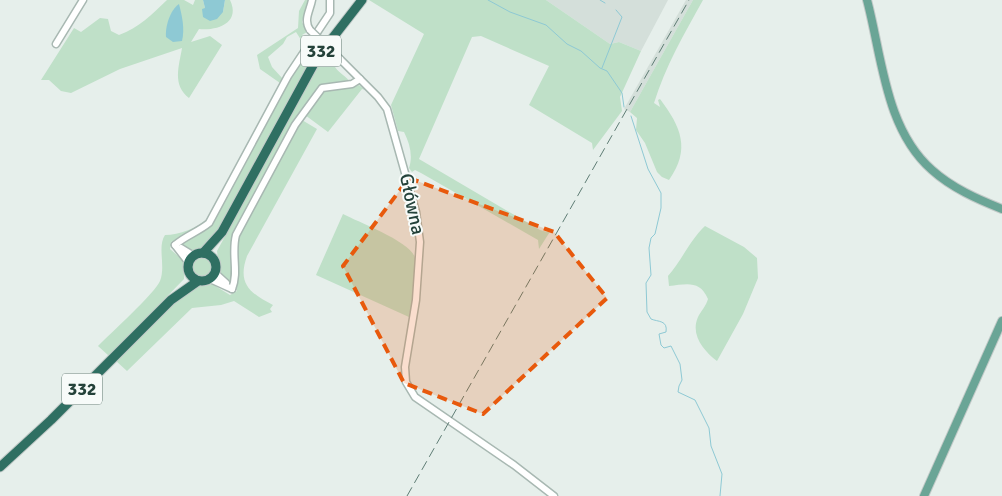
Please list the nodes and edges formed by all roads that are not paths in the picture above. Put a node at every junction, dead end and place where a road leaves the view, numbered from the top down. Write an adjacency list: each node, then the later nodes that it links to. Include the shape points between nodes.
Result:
1 (83, 0): 6 (street)
2 (312, 0): 7 (street, Główna, bridge, via 307,18 310,30)
3 (330, 0): 10 (street, via 330,13 288,76 209,223 175,245)
4 (362, 0): 9 (highway, 332, via 317,58)
5 (868, 0): 8 (main road, via 891,101 912,147 927,166 949,184)
6 (56, 44)
7 (360, 79): 12 (street, via 352,84 322,88 295,125 236,235 232,249 236,276 232,290); 17 (street, Główna, via 389,114 416,212 420,270 405,367 406,382 415,397)
8 (1002, 209)
9 (222, 232): 10 (highway, 332); 11 (highway, 332)
10 (194, 261): 11 (highway, via 210,255); 13 (highway); 14 (highway, 332)
11 (215, 261): 12 (highway, 332)
12 (213, 276): 13 (highway, 332)
13 (198, 281): 14 (highway, 332)
14 (171, 300): 16 (highway, 332)
15 (1002, 321): 18 (main road)
16 (0, 467)
17 (554, 496)
18 (924, 496)

